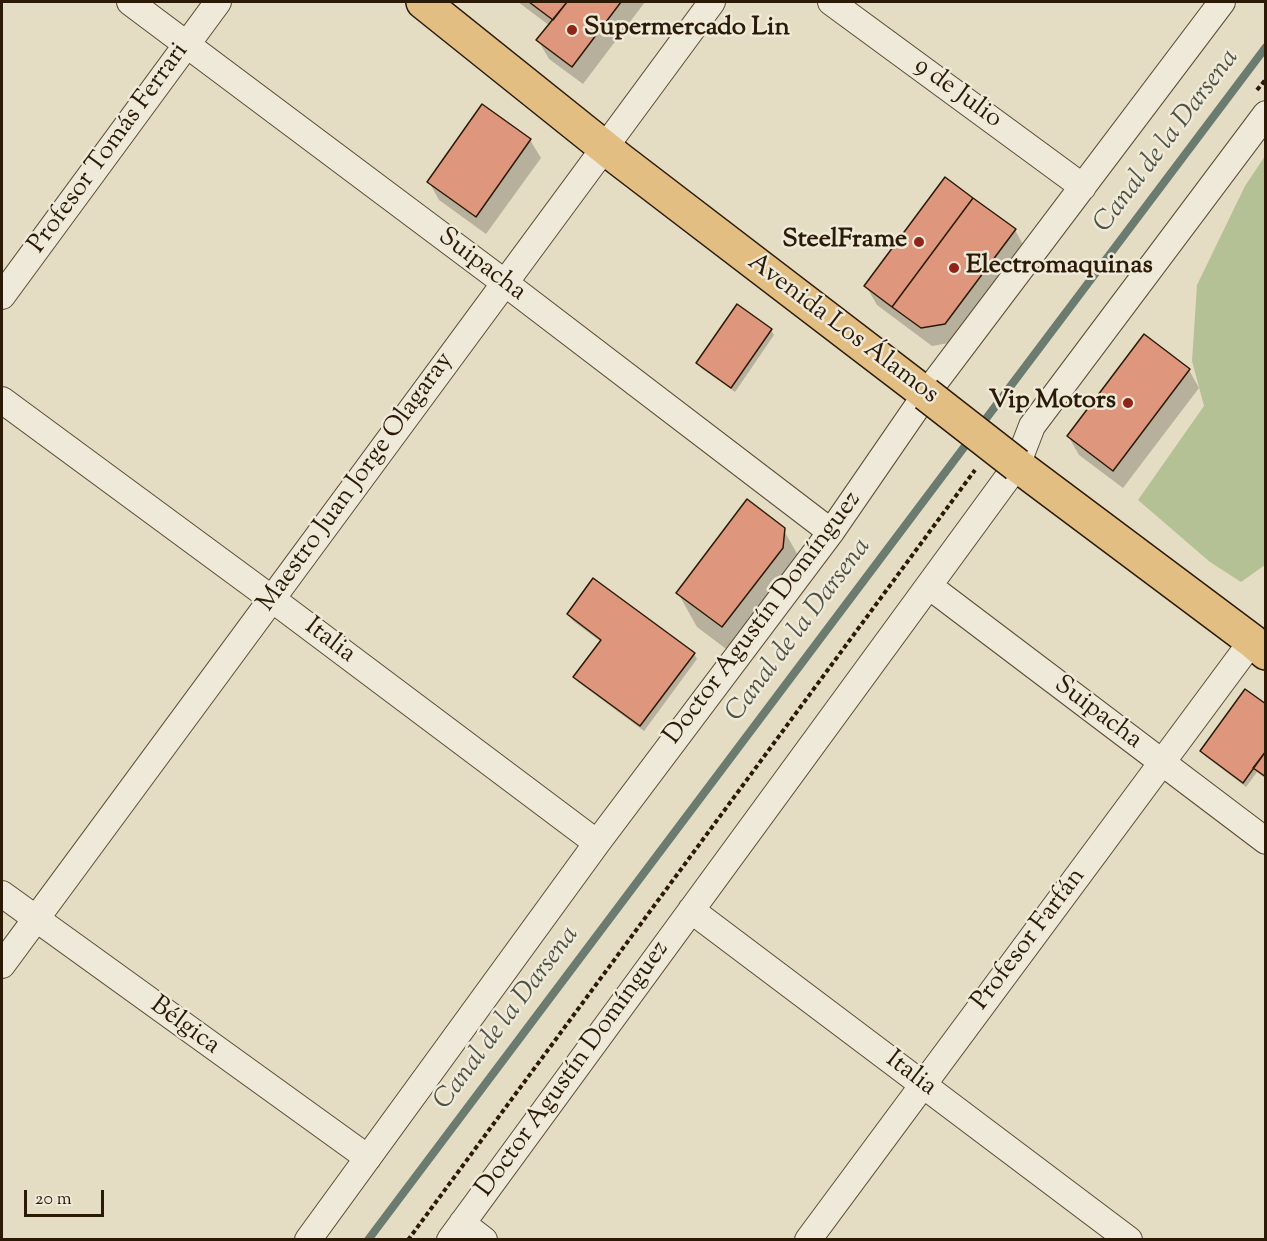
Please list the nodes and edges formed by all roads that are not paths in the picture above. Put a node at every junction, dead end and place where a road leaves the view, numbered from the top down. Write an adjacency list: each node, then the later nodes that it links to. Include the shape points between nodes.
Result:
1 (130, 2): 7 (street, Suipacha)
2 (218, 2): 7 (street, Profesor Tomás Ferrari)
3 (423, 2): 9 (main road, Avenida Los Álamos)
4 (712, 2): 9 (street, Maestro Juan Jorge Olagaray)
5 (831, 2): 10 (street, 9 de Julio)
6 (1222, 2): 10 (street, Doctor Agustín Domínguez)
7 (187, 45): 11 (street, Suipacha); 12 (street, Profesor Tomás Ferrari)
8 (1258, 106): 15 (street, Doctor Agustín Domínguez, via 1032,426)
9 (605, 147): 11 (street, Maestro Juan Jorge Olagaray); 13 (main road, Avenida Los Álamos)
10 (1083, 187): 13 (street, Doctor Agustín Domínguez)
11 (505, 283): 16 (street, Suipacha); 18 (street, Maestro Juan Jorge Olagaray)
12 (2, 296)
13 (926, 394): 15 (main road, Avenida Los Álamos, bridge); 16 (street, Doctor Agustín Domínguez)
14 (2, 400): 18 (street, Italia)
15 (1017, 465): 17 (street, Doctor Agustín Domínguez); 19 (main road, Avenida Los Álamos)
16 (831, 532): 22 (street, Doctor Agustín Domínguez)
17 (929, 586): 20 (street, Suipacha); 24 (street, Doctor Agustín Domínguez)
18 (272, 599): 22 (street, Italia); 25 (street, Maestro Juan Jorge Olagaray)
19 (1259, 647): 20 (street, Profesor Farfán)
20 (1162, 763): 21 (street, Suipacha); 27 (street, Profesor Farfán)
21 (1266, 841)
22 (597, 843): 28 (street, Doctor Agustín Domínguez)
23 (2, 894): 25 (street, Bélgica)
24 (692, 910): 27 (street, Italia); 29 (street, Doctor Agustín Domínguez)
25 (36, 918): 26 (street, Maestro Juan Jorge Olagaray); 28 (street, Bélgica)
26 (2, 965)
27 (923, 1085): 32 (street, Profesor Farfán); 33 (street, Italia)
28 (368, 1158): 30 (street, Doctor Agustín Domínguez)
29 (456, 1231): 31 (street)
30 (308, 1239)
31 (484, 1239)
32 (808, 1239)
33 (1129, 1239)

